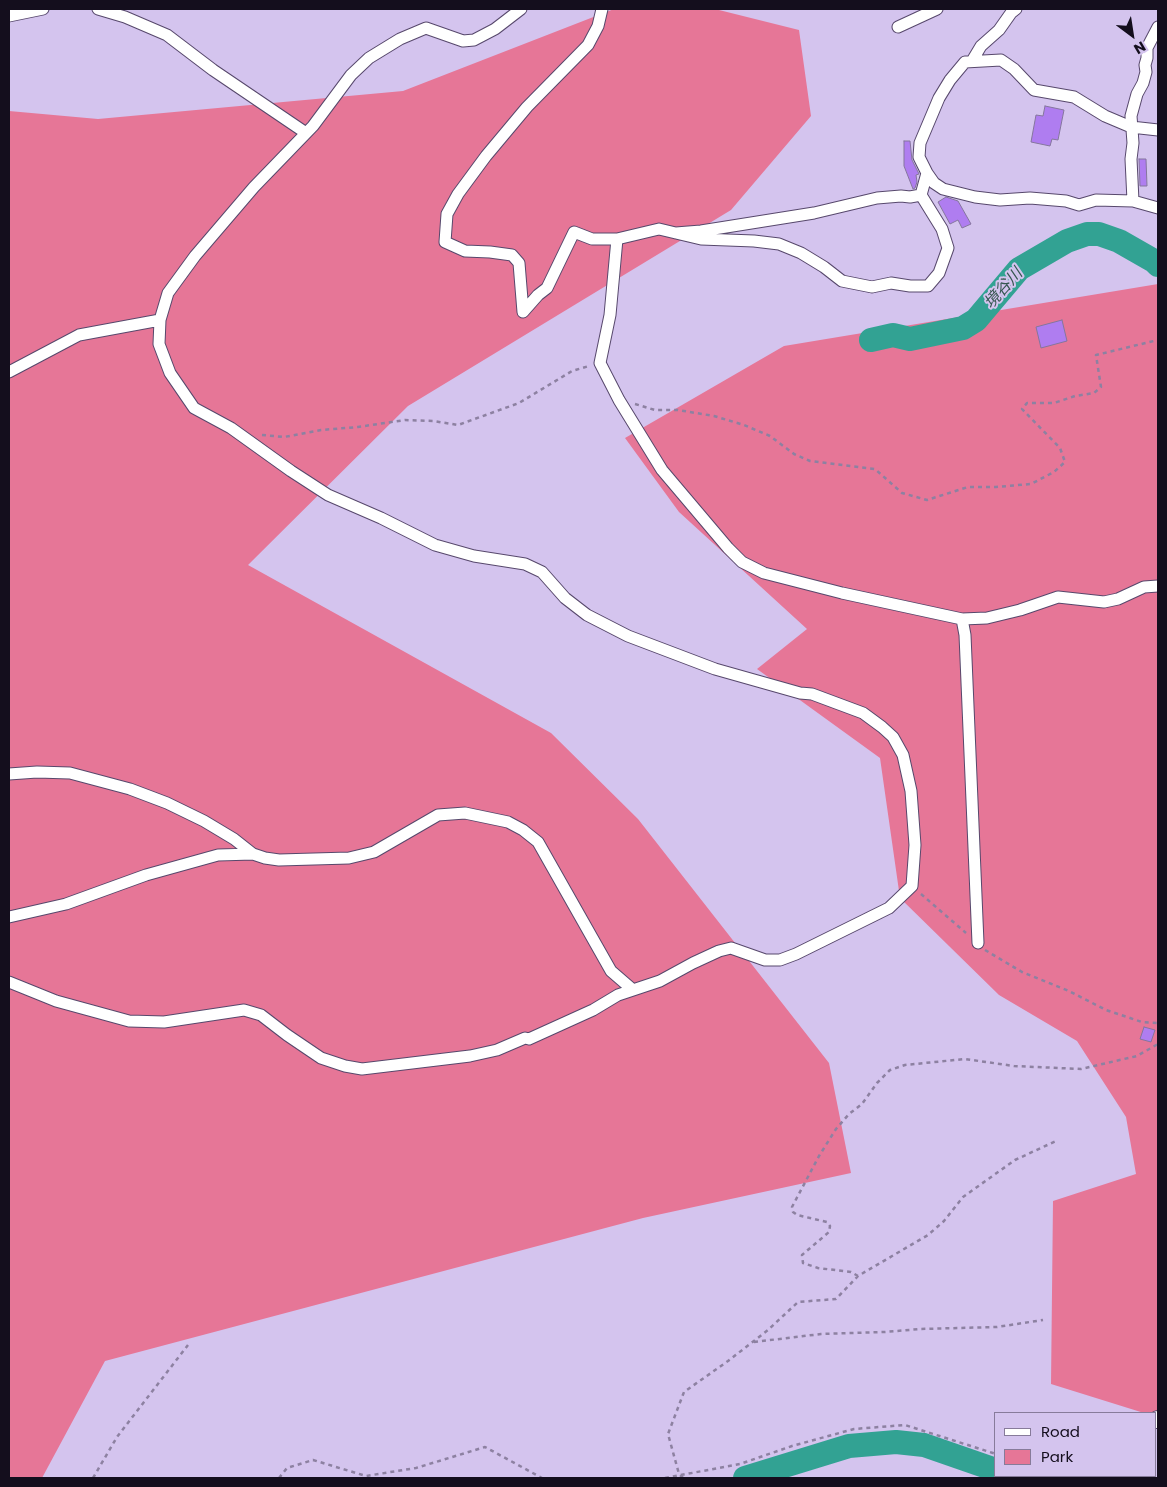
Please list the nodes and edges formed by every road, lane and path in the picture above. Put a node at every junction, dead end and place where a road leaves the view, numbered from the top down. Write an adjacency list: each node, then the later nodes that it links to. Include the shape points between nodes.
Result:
1 (43, 9): 7 (street)
2 (98, 9): 13 (street, via 167,35)
3 (521, 9): 13 (street, via 474,40 463,41 426,28 400,39 369,58 351,75)
4 (602, 9): 19 (street, via 588,45 527,107 458,194 447,214 445,242 465,251 512,256 519,263 523,312 547,288 574,232 592,239)
5 (937, 9): 8 (street)
6 (1016, 9): 10 (street, via 981,46)
7 (11, 14)
8 (898, 27)
9 (1158, 27): 11 (street, via 1147,48 1146,72 1132,110)
10 (972, 61): 11 (street, via 1001,60 1034,90 1074,97); 14 (street, via 965,62 950,80 933,110 920,143 920,157)
11 (1131, 127): 12 (street); 16 (street)
12 (1158, 130)
13 (306, 133): 20 (street, via 195,256 168,292)
14 (926, 172): 15 (street); 16 (street, via 943,190 988,199 1030,198 1079,205 1096,200)
15 (921, 195): 18 (street, via 877,198 805,214); 18 (street, via 942,229 948,248 939,273 928,286 891,284 872,287 842,281 801,253 779,244 701,239)
16 (1133, 201): 17 (street)
17 (1158, 208)
18 (676, 233): 19 (street, via 659,229)
19 (617, 239): 22 (street, via 610,315)
20 (160, 320): 23 (street, via 79,336); 30 (street, via 160,344 170,373 194,408 231,428 328,495 435,545 474,556 525,564 542,572 565,598 587,616 628,636 715,669 812,694 863,713 882,727 893,737 903,755 911,791 915,845)
21 (1158, 340): 24 (path, via 1096,355 1102,387 1094,393 1054,403 1027,403 1022,409 1060,448 1065,462 1054,472 1031,484 968,487 927,500 902,493 875,469 810,461 794,454 770,436 744,425 714,416 655,410)
22 (600, 363): 24 (street); 25 (path, via 572,371 519,403 458,425 433,420 405,420 284,437)
23 (9, 372)
24 (619, 400): 27 (street, via 662,470 742,562 764,573)
25 (262, 435)
26 (1158, 586): 27 (street, via 1144,587 1104,602 1058,597 987,618)
27 (962, 619): 32 (street)
28 (9, 774): 29 (street, via 70,773 130,789 204,820)
29 (253, 854): 31 (street, via 218,856 146,875 66,904); 34 (street, via 280,860 349,858 374,852 438,815 465,813 508,822 538,842 611,971)
30 (912, 886): 32 (path); 34 (street, via 889,908 780,960 765,960 731,948)
31 (9, 917)
32 (978, 943): 35 (path, via 1022,972 1106,1010 1142,1022)
33 (9, 982): 34 (street, via 56,1001 129,1021 164,1022 244,1010 261,1015 321,1058 362,1069 497,1050 529,1039)
34 (633, 990)
35 (1158, 1022)
36 (1158, 1044): 38 (path, via 1137,1056 1081,1070 965,1059 905,1065 890,1070 836,1129 792,1207 797,1215 827,1222 830,1226 829,1232 802,1255 803,1263)
37 (1056, 1141): 38 (path, via 1015,1160 962,1197 944,1221 928,1235)
38 (858, 1276): 40 (path, via 836,1299 798,1302)
39 (1043, 1320): 40 (path, via 997,1326 821,1334)
40 (753, 1342): 47 (path, via 684,1392 668,1434 678,1474)
41 (188, 1345): 43 (path, via 118,1437)
42 (994, 1453): 46 (path, via 905,1425 854,1429 740,1464)
43 (93, 1478)
44 (279, 1478): 45 (path, via 288,1468 313,1460 366,1476 416,1468 485,1447)
45 (542, 1478)
46 (665, 1478)
47 (683, 1478)

